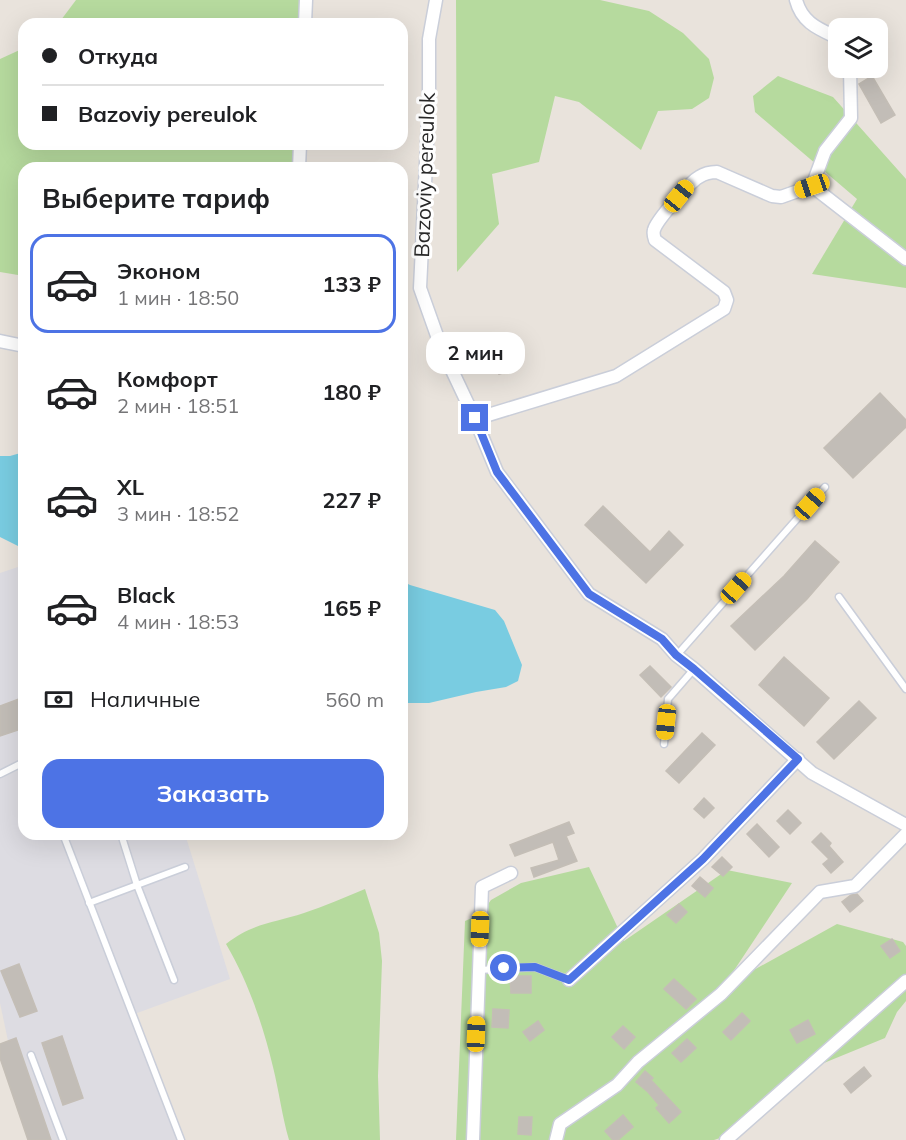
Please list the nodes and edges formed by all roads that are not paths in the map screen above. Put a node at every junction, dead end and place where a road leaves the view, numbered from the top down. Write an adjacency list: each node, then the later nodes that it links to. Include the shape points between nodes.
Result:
1 (306, 0): 4 (street)
2 (435, 0): 11 (street, Bazoviy pereulok, via 429,39 420,288 441,347)
3 (796, 0): 5 (street, via 811,25)
4 (305, 18)
5 (828, 33)
6 (854, 78): 7 (street, via 851,118 825,151)
7 (812, 186): 8 (street); 11 (street, via 781,197 717,172 699,176 653,232 655,240 724,292 724,309 616,376)
8 (906, 259)
9 (0, 341): 10 (street)
10 (18, 345)
11 (475, 418): 14 (street, Bazoviy pereulok, via 497,472 589,594 662,639)
12 (825, 488): 14 (lane)
13 (839, 597): 16 (lane)
14 (676, 655): 15 (street, Bazoviy pereulok)
15 (694, 669): 17 (lane, via 668,699); 18 (street, Bazoviy pereulok)
16 (906, 689)
17 (664, 744)
18 (798, 759): 21 (street, Bazoviy pereulok, via 812,773); 31 (street, via 703,859)
19 (18, 765): 20 (lane)
20 (0, 774)
21 (906, 825)
22 (906, 834): 37 (street, via 855,886 820,892 721,994 638,1062 617,1085 560,1124)
23 (65, 840): 28 (lane)
24 (123, 840): 27 (lane)
25 (184, 867): 27 (lane)
26 (511, 873): 29 (street, via 482,887)
27 (137, 885): 28 (lane); 30 (lane)
28 (89, 903): 35 (lane)
29 (478, 970): 31 (lane, via 535,967); 36 (street)
30 (174, 980)
31 (569, 980)
32 (906, 981): 38 (street)
33 (31, 1055): 34 (lane)
34 (63, 1140)
35 (181, 1140)
36 (473, 1140)
37 (556, 1140)
38 (726, 1140)

